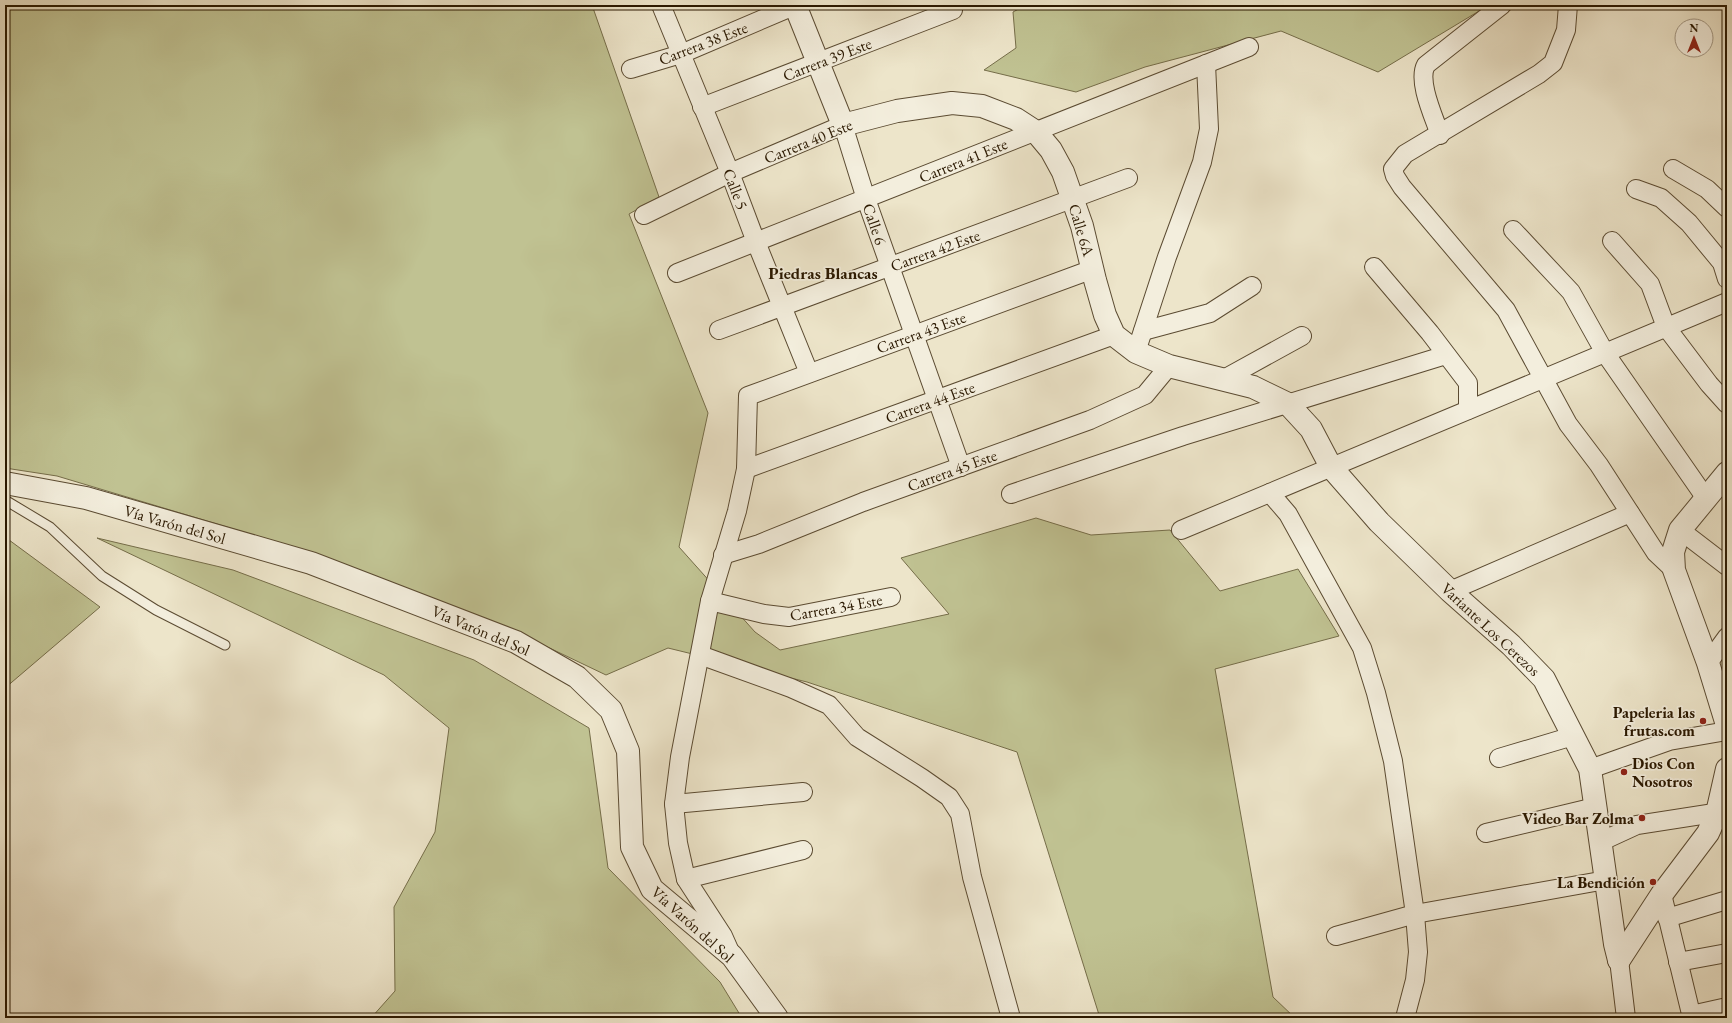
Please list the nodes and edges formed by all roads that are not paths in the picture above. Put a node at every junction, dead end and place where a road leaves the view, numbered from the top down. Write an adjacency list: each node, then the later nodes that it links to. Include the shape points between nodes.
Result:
1 (661, 5): 7 (street, Calle 5)
2 (795, 5): 7 (street, Carrera 38 Este); 8 (street, Calle 6)
3 (1502, 5): 14 (street, via 1426,65 1422,71 1423,82)
4 (1568, 5): 14 (street, via 1566,30 1553,62 1539,74)
5 (953, 10): 8 (street, Carrera 39 Este)
6 (1249, 47): 9 (street, Carrera 41 Este)
7 (681, 54): 10 (street, Carrera 38 Este); 11 (street, Calle 5)
8 (819, 62): 11 (street, Carrera 39 Este); 12 (street, Calle 6)
9 (1206, 64): 13 (street, Carrera 41 Este); 36 (street, via 1209,129 1202,162)
10 (631, 69)
11 (702, 107): 16 (street, Calle 5)
12 (843, 125): 13 (street, Carrera 40 Este, via 897,111 952,103 982,106 1016,119); 16 (street, Carrera 40 Este); 19 (street, Calle 6)
13 (1036, 132): 19 (street, Carrera 41 Este); 20 (street, Calle 6A, via 1063,172)
14 (1440, 135): 46 (street, via 1405,154 1393,169 1395,176 1506,310)
15 (1673, 169): 21 (street, via 1707,189)
16 (730, 173): 22 (street, Carrera 40 Este); 25 (street, Calle 5)
17 (1128, 178): 20 (street, Carrera 42 Este)
18 (1636, 189): 30 (street, via 1661,198 1688,223 1722,263)
19 (866, 199): 25 (street, Carrera 41 Este); 26 (street, Calle 6)
20 (1072, 199): 26 (street, Carrera 42 Este); 28 (street, Calle 6A)
21 (1727, 208)
22 (644, 215)
23 (1514, 230): 41 (street, via 1571,292)
24 (1612, 241): 34 (street, via 1650,284)
25 (756, 242): 29 (street, Carrera 41 Este); 33 (street, Calle 5)
26 (890, 267): 33 (street, Carrera 42 Este); 37 (street, Calle 6)
27 (1374, 267): 42 (street)
28 (1093, 269): 37 (street, Carrera 43 Este); 38 (street, Calle 6A, via 1105,315)
29 (677, 273)
30 (1727, 279)
31 (1252, 286): 36 (street, via 1210,313)
32 (1727, 302): 34 (street)
33 (782, 307): 35 (street, Carrera 42 Este); 44 (street, Calle 5)
34 (1666, 327): 41 (street); 49 (street)
35 (719, 330)
36 (1143, 331): 40 (street)
37 (914, 335): 44 (street, Carrera 43 Este); 47 (street, Calle 6)
38 (1114, 335): 40 (street, Variante Los Cerezos); 47 (street, Carrera 44 Este)
39 (1302, 336): 45 (street)
40 (1136, 352): 43 (street, Variante Los Cerezos)
41 (1605, 353): 46 (street); 55 (street, via 1663,439)
42 (1446, 355): 48 (street); 50 (street, via 1468,383)
43 (1168, 366): 45 (street, Variante Los Cerezos); 51 (street, Carrera 45 Este, via 1145,395 1090,420)
44 (809, 373): 53 (street, Carrera 43 Este, via 748,396)
45 (1224, 379): 48 (street, Variante Los Cerezos, via 1253,387)
46 (1542, 379): 50 (street); 59 (street, via 1568,424 1599,465)
47 (937, 400): 51 (street, Calle 6); 53 (street, Carrera 44 Este)
48 (1288, 404): 52 (street, Variante Los Cerezos, via 1311,429); 57 (street, via 1183,436)
49 (1727, 404)
50 (1468, 410): 52 (street)
51 (961, 466): 62 (street, Carrera 45 Este, via 759,544)
52 (1331, 467): 56 (street); 65 (street, Variante Los Cerezos, via 1379,522)
53 (746, 469): 62 (street, via 737,511)
54 (5, 483): 93 (street, Vía Varón del Sol, via 86,498 312,563 516,642 577,677 611,710 628,751 632,847 652,888)
55 (1719, 486): 61 (street)
56 (1270, 493): 60 (street); 89 (street, via 1288,514 1362,648 1393,761)
57 (1011, 494)
58 (5, 500): 69 (lane, via 50,527 102,576 156,610)
59 (1630, 513): 64 (street, via 1656,553); 65 (street)
60 (1181, 530)
61 (1680, 530): 63 (street); 64 (street, via 1673,552)
62 (723, 555): 67 (street)
63 (1727, 566)
64 (1674, 570): 71 (street)
65 (1450, 591): 74 (street, Variante Los Cerezos, via 1511,645 1544,679)
66 (891, 597): 67 (street, Carrera 34 Este, via 788,617)
67 (710, 602): 70 (street)
68 (1727, 637): 71 (street)
69 (225, 645)
70 (700, 655): 79 (street, via 680,757); 100 (street, via 791,688 829,705 857,737 949,797 960,814 972,877)
71 (1708, 663): 72 (street)
72 (1727, 725)
73 (1727, 732): 76 (street, via 1669,741)
74 (1573, 736): 75 (street); 76 (street, Variante Los Cerezos)
75 (1498, 758)
76 (1590, 769): 80 (street, Variante Los Cerezos)
77 (1727, 769): 81 (street)
78 (803, 792): 79 (street)
79 (674, 804): 85 (street, via 678,844)
80 (1595, 807): 82 (street); 83 (street, Variante Los Cerezos)
81 (1722, 812): 83 (street, via 1637,825); 87 (street)
82 (1486, 833)
83 (1600, 842): 86 (street, Variante Los Cerezos)
84 (803, 850): 85 (street)
85 (686, 879): 93 (street, via 723,936)
86 (1606, 880): 89 (street); 94 (street, Variante Los Cerezos)
87 (1662, 894): 90 (street); 94 (street)
88 (1727, 900): 90 (street)
89 (1415, 914): 91 (street); 101 (street, via 1418,952 1415,980)
90 (1667, 918): 95 (street)
91 (1336, 936)
92 (1727, 953): 95 (street)
93 (732, 956): 99 (street, Vía Varón del Sol)
94 (1619, 960): 97 (street)
95 (1678, 962): 98 (street)
96 (1727, 1007): 98 (street)
97 (1621, 1017)
98 (1692, 1017)
99 (777, 1018)
100 (1011, 1018)
101 (1405, 1018)

